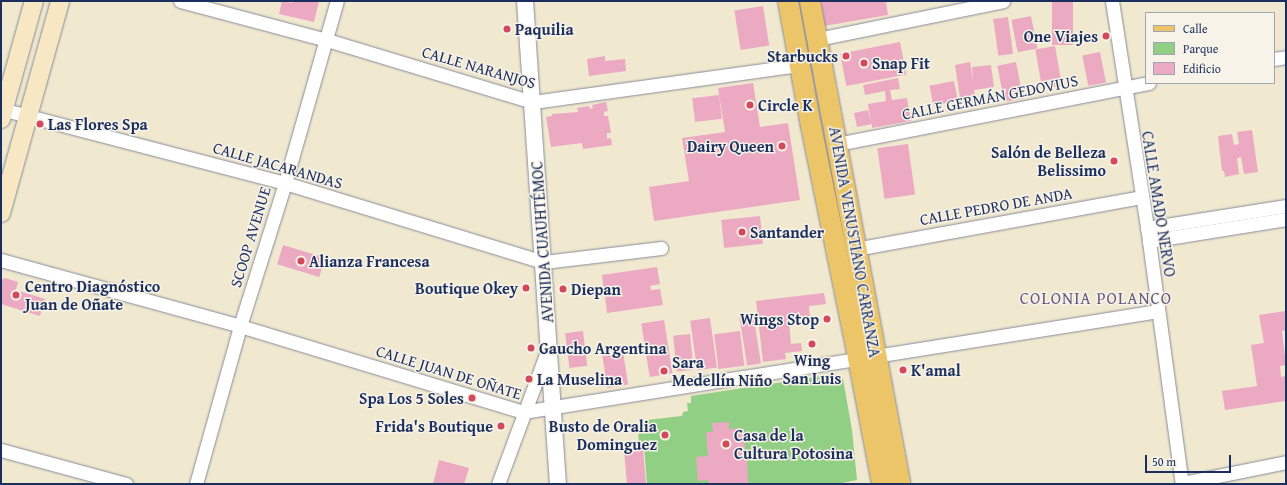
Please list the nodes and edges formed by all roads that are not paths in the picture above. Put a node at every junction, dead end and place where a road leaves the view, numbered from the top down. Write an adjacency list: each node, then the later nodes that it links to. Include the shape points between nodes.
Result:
1 (34, 1): 18 (main road)
2 (60, 1): 19 (main road)
3 (180, 1): 11 (street, CALLE NARANJOS)
4 (337, 1): 11 (street, SCOOP AVENUE)
5 (524, 1): 17 (street, AVENIDA CUAUHTÉMOC)
6 (788, 1): 14 (main road, AVENIDA VENUSTIANO CARRANZA)
7 (810, 1): 10 (main road, AVENIDA VENUSTIANO CARRANZA)
8 (1003, 1): 10 (street)
9 (1112, 1): 16 (street, CALLE AMADO NERVO)
10 (817, 39): 20 (main road, AVENIDA VENUSTIANO CARRANZA)
11 (327, 40): 17 (street, CALLE NARANJOS); 21 (street, SCOOP AVENUE)
12 (1286, 57): 13 (street)
13 (1275, 60)
14 (800, 65): 17 (street, CALLE NARANJOS); 35 (main road, AVENIDA VENUSTIANO CARRANZA, via 812,134)
15 (1145, 84): 16 (street, CALLE GERMÁN GEDOVIUS)
16 (1124, 88): 20 (street, CALLE GERMÁN GEDOVIUS); 22 (street, CALLE AMADO NERVO)
17 (533, 102): 31 (street, AVENIDA CUAUHTÉMOC)
18 (2, 112): 19 (street, CALLE JACARANDAS)
19 (29, 116): 21 (street, CALLE JACARANDAS); 24 (main road)
20 (837, 144): 29 (main road, AVENIDA VENUSTIANO CARRANZA)
21 (285, 183): 31 (street, CALLE JACARANDAS); 33 (street, SCOOP AVENUE)
22 (1142, 197): 26 (street, CALLE AMADO NERVO); 29 (street, CALLE PEDRO DE ANDA)
23 (1286, 206): 26 (street)
24 (1, 213)
25 (1286, 219): 27 (street)
26 (1147, 228): 27 (street, CALLE AMADO NERVO)
27 (1149, 241): 32 (street, CALLE AMADO NERVO)
28 (661, 248): 31 (street)
29 (855, 249): 35 (main road, AVENIDA VENUSTIANO CARRANZA)
30 (1, 260): 33 (street, CALLE JUAN DE OÑATE)
31 (544, 262): 34 (street, AVENIDA CUAUHTÉMOC)
32 (1158, 311): 35 (street, CALLE JUAN DE OÑATE); 40 (street, CALLE AMADO NERVO)
33 (240, 326): 37 (street, CALLE JUAN DE OÑATE); 42 (street, SCOOP AVENUE)
34 (549, 347): 36 (street, AVENIDA CUAUHTÉMOC); 37 (street)
35 (867, 356): 36 (street, CALLE JUAN DE OÑATE); 45 (main road, AVENIDA VENUSTIANO CARRANZA); 46 (main road, AVENIDA VENUSTIANO CARRANZA)
36 (553, 407): 37 (street, CALLE JUAN DE OÑATE); 44 (street, AVENIDA CUAUHTÉMOC)
37 (523, 412): 43 (street)
38 (1, 450): 41 (street)
39 (1286, 462): 40 (street)
40 (1182, 483)
41 (126, 484)
42 (196, 484)
43 (498, 484)
44 (558, 484)
45 (882, 484)
46 (900, 484)

